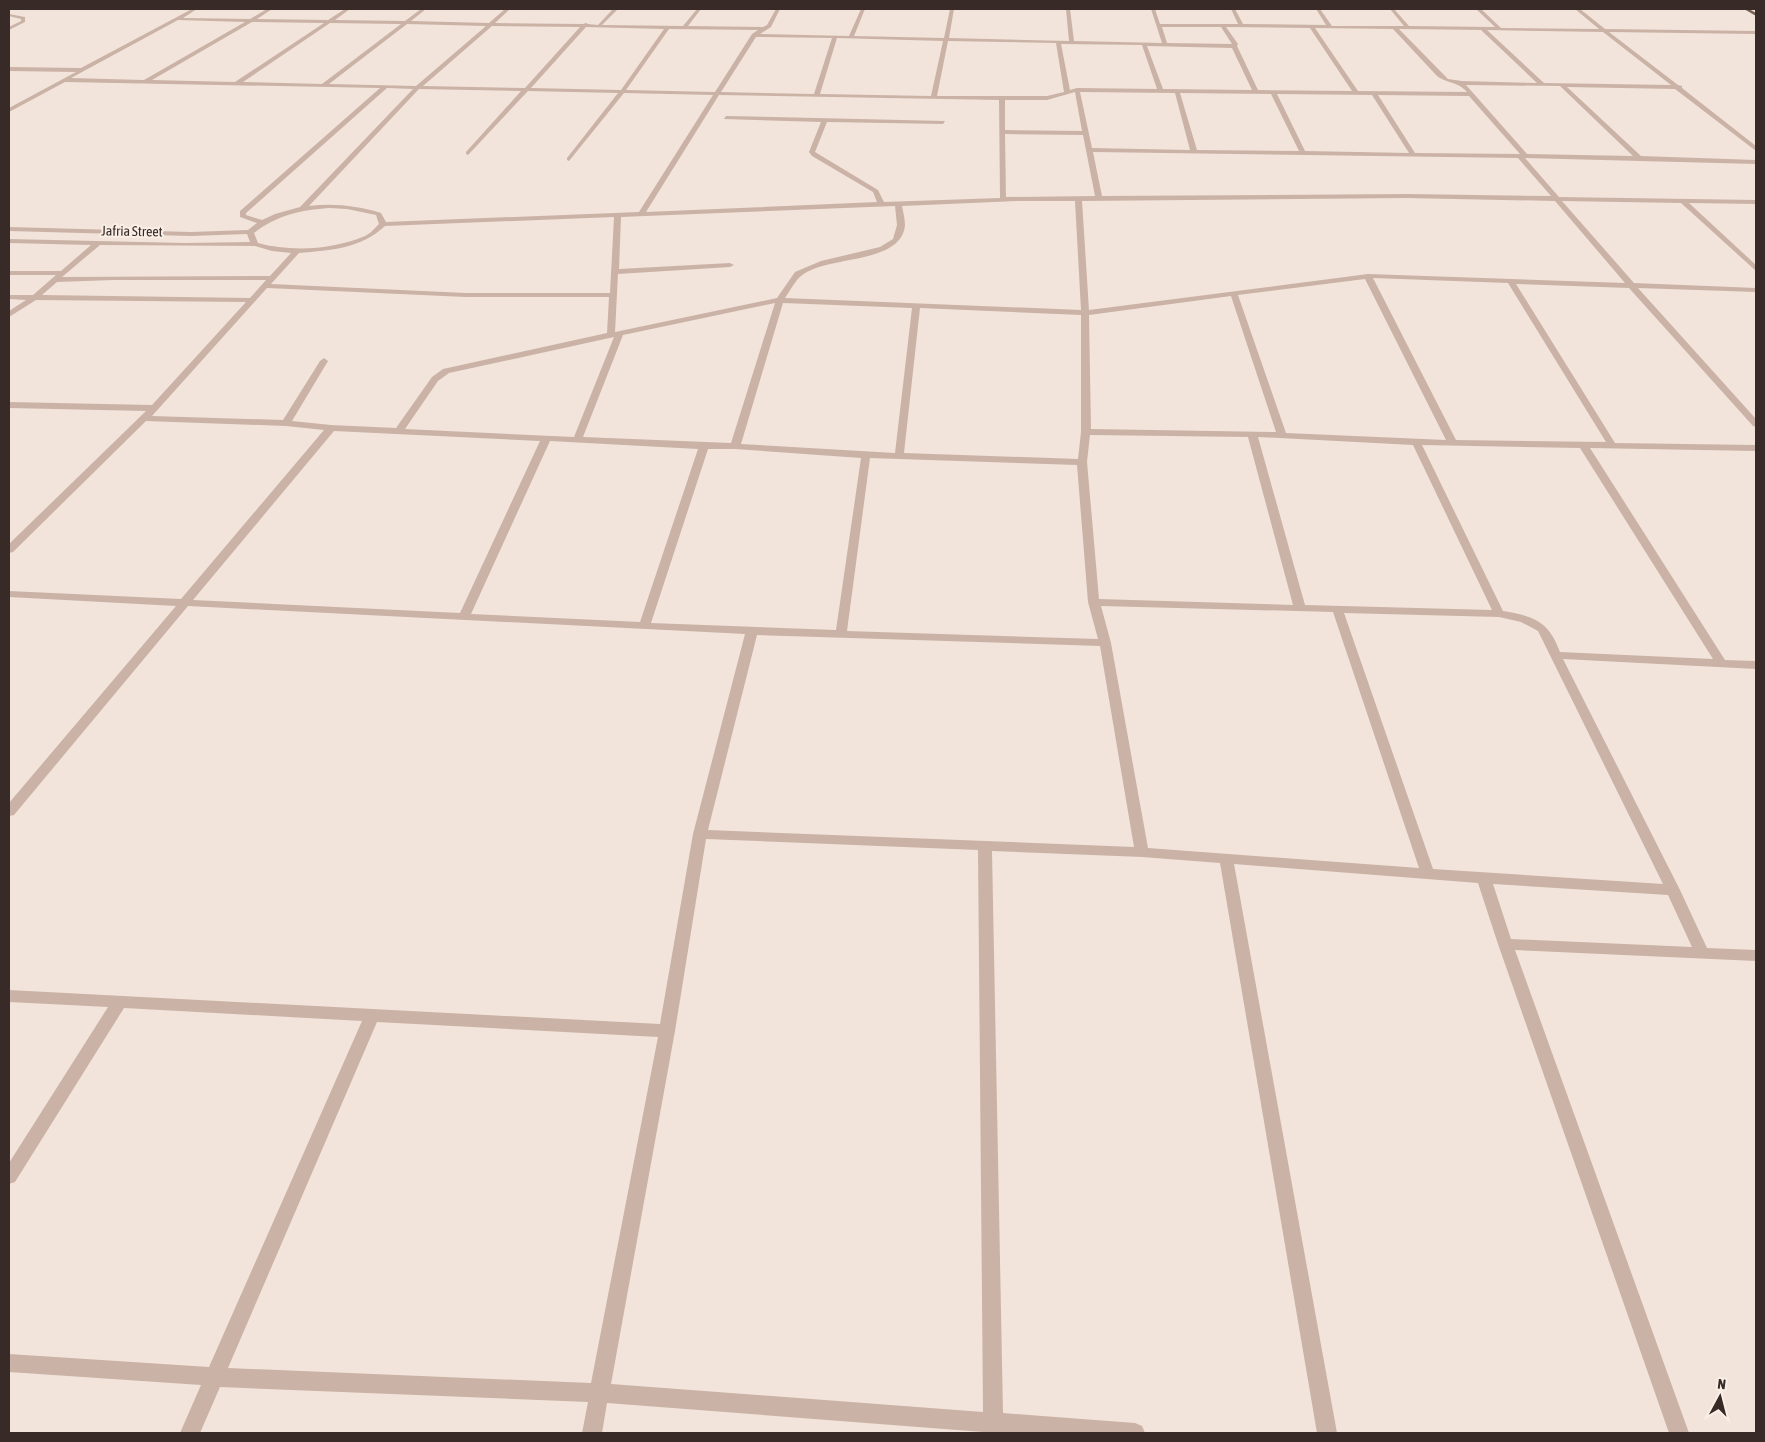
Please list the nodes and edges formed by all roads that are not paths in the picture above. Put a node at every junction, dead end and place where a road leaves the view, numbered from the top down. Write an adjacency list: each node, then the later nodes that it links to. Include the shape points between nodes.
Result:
1 (195, 9): 21 (street)
2 (270, 9): 22 (street)
3 (348, 9): 23 (street)
4 (424, 9): 24 (street)
5 (508, 9): 25 (street)
6 (616, 9): 27 (street)
7 (698, 9): 30 (street)
8 (778, 9): 38 (street)
9 (863, 9): 46 (street)
10 (952, 9): 48 (street)
11 (1068, 9): 50 (street)
12 (1153, 9): 28 (street)
13 (1233, 9): 32 (street)
14 (1318, 9): 34 (street)
15 (1392, 9): 36 (street)
16 (1478, 9): 40 (street)
17 (1577, 9): 41 (street)
18 (1746, 9): 20 (main road)
19 (9, 15): 37 (street, via 23,18 23,22)
20 (1756, 15)
21 (176, 19): 22 (street); 55 (street)
22 (252, 20): 23 (street); 57 (street)
23 (330, 21): 24 (street); 59 (street)
24 (407, 22): 25 (street); 61 (street)
25 (491, 23): 26 (street); 65 (street)
26 (586, 24): 27 (street); 66 (street)
27 (600, 24): 29 (street)
28 (1158, 25): 31 (street); 52 (street)
29 (668, 26): 30 (street); 70 (street)
30 (685, 26): 38 (street)
31 (1223, 26): 32 (street); 53 (street)
32 (1242, 26): 33 (street)
33 (1312, 27): 34 (street); 74 (street)
34 (1330, 27): 35 (street)
35 (1395, 28): 36 (street); 58 (street, via 1438,75)
36 (1408, 28): 39 (street)
37 (9, 29)
38 (766, 29): 44 (street)
39 (1483, 29): 40 (street); 60 (street)
40 (1500, 29): 41 (street)
41 (1605, 30): 42 (street); 64 (street)
42 (1749, 32): 43 (street); 47 (street)
43 (1756, 32)
44 (754, 35): 45 (street); 76 (street)
45 (835, 37): 46 (street); 78 (street)
46 (851, 37): 48 (street)
47 (1756, 37)
48 (945, 39): 49 (street); 79 (street)
49 (1058, 42): 50 (street); 71 (street)
50 (1072, 42): 51 (street)
51 (1144, 44): 52 (street); 68 (street)
52 (1165, 44): 53 (street)
53 (1234, 46): 72 (street)
54 (9, 68): 55 (street)
55 (82, 70): 56 (street)
56 (63, 80): 57 (street); 81 (street)
57 (145, 82): 59 (street)
58 (1462, 83): 60 (street); 77 (street)
59 (236, 84): 61 (street)
60 (1543, 85): 62 (street)
61 (323, 86): 63 (street)
62 (1562, 86): 64 (street); 94 (street)
63 (385, 87): 65 (street); 108 (street, via 242,212 242,216)
64 (1680, 87): 87 (street)
65 (417, 88): 66 (street); 105 (street)
66 (525, 90): 70 (street); 90 (street)
67 (1077, 90): 68 (street); 71 (street); 86 (street)
68 (1161, 91): 69 (street)
69 (1177, 91): 72 (street); 89 (street)
70 (622, 92): 76 (street); 95 (street)
71 (1067, 92): 80 (street, via 1047,98)
72 (1256, 92): 73 (street)
73 (1273, 92): 74 (street); 91 (street)
74 (1356, 93): 75 (street)
75 (1374, 93): 77 (street); 92 (street)
76 (718, 94): 78 (street); 106 (street)
77 (1471, 94): 93 (street)
78 (816, 96): 79 (street)
79 (934, 98): 80 (street)
80 (1002, 98): 85 (street)
81 (9, 110)
82 (726, 118): 83 (street)
83 (825, 120): 84 (street); 104 (street, via 812,152 814,155 876,191)
84 (943, 122)
85 (1003, 132): 86 (street); 100 (street)
86 (1086, 133): 88 (street)
87 (1756, 149)
88 (1090, 150): 89 (street); 99 (street)
89 (1194, 151): 91 (street)
90 (468, 153)
91 (1303, 153): 92 (street)
92 (1413, 154): 93 (street)
93 (1522, 156): 94 (street); 97 (street)
94 (1639, 158): 96 (street)
95 (569, 159)
96 (1756, 162)
97 (1556, 198): 99 (street); 101 (street); 127 (street)
98 (1078, 199): 99 (street); 100 (street); 136 (street)
99 (1099, 199)
100 (1003, 200): 103 (street)
101 (1683, 201): 102 (street); 118 (street)
102 (1756, 202)
103 (898, 204): 104 (street); 134 (street, via 901,225 896,240 883,249 824,263 798,274)
104 (882, 205): 106 (street)
105 (302, 209): 108 (street); 109 (street, via 360,208 379,214)
106 (640, 215): 107 (street)
107 (618, 216): 109 (street); 119 (street)
108 (260, 222): 112 (street)
109 (383, 224): 116 (street, Jafria Street, via 369,237 337,247)
110 (9, 229): 111 (street, Jafria Street)
111 (24, 230): 112 (street, Jafria Street, via 191,234); 113 (street)
112 (250, 232): 115 (street)
113 (9, 240): 114 (street, Jafria Street)
114 (98, 243): 115 (street, Jafria Street); 121 (street)
115 (255, 244): 116 (street, Jafria Street)
116 (297, 251): 123 (street)
117 (730, 265): 119 (street)
118 (1756, 269)
119 (614, 272): 130 (street)
120 (9, 273): 121 (street)
121 (63, 273): 124 (street)
122 (1368, 276): 125 (street); 129 (street); 153 (street)
123 (272, 278): 124 (street); 126 (street)
124 (55, 280): 132 (street)
125 (1511, 282): 127 (street); 155 (street)
126 (265, 286): 130 (street, via 466,295); 133 (street)
127 (1632, 286): 128 (street); 144 (street)
128 (1756, 290)
129 (1234, 294): 136 (street); 149 (street)
130 (612, 295): 138 (street)
131 (9, 297): 132 (street)
132 (34, 297): 133 (street); 137 (street)
133 (253, 300): 141 (street)
134 (780, 300): 135 (street); 138 (street); 157 (street)
135 (916, 305): 136 (street); 160 (street)
136 (1085, 312): 147 (street)
137 (9, 315)
138 (616, 334): 146 (street, via 446,371 435,379); 151 (street)
139 (324, 361): 143 (street)
140 (9, 405): 141 (street)
141 (154, 408): 142 (street)
142 (143, 418): 143 (street); 163 (street)
143 (286, 424): 145 (street)
144 (1756, 424)
145 (331, 428): 146 (street); 165 (street)
146 (399, 431): 150 (street)
147 (1086, 432): 148 (street); 162 (street)
148 (1252, 434): 149 (street); 167 (street)
149 (1282, 436): 152 (street)
150 (546, 439): 151 (street); 170 (street)
151 (577, 440): 156 (street)
152 (1416, 442): 153 (street); 169 (street)
153 (1452, 442): 154 (street)
154 (1583, 445): 155 (street); 176 (street)
155 (1612, 445): 158 (street)
156 (704, 446): 157 (street); 171 (street)
157 (735, 446): 159 (street)
158 (1752, 448): 161 (street)
159 (866, 455): 160 (street); 173 (street)
160 (899, 456): 162 (street)
161 (1756, 459)
162 (1082, 462): 166 (street)
163 (9, 550)
164 (9, 594): 165 (street)
165 (184, 602): 170 (street); 178 (street)
166 (1094, 602): 167 (street); 174 (street)
167 (1300, 608): 168 (street)
168 (1337, 609): 169 (street); 183 (street)
169 (1499, 614): 175 (street, via 1525,620 1546,632)
170 (464, 617): 171 (street)
171 (644, 626): 172 (street)
172 (752, 631): 173 (street); 179 (street)
173 (841, 634): 174 (street)
174 (1105, 643): 181 (street)
175 (1555, 656): 176 (street); 185 (street)
176 (1720, 663): 177 (street)
177 (1756, 665)
178 (9, 812)
179 (700, 834): 180 (street); 192 (street)
180 (985, 846): 181 (street); 197 (street)
181 (1142, 852): 182 (street)
182 (1226, 858): 183 (street); 201 (street)
183 (1428, 874): 184 (street)
184 (1484, 878): 185 (street); 186 (street)
185 (1673, 890): 187 (street)
186 (1505, 944): 187 (street); 202 (street)
187 (1702, 954): 188 (street)
188 (1755, 959)
189 (9, 996): 190 (street)
190 (120, 1002): 191 (street); 193 (street)
191 (372, 1015): 192 (street); 195 (street)
192 (667, 1031): 196 (street)
193 (9, 1177)
194 (9, 1363): 195 (street)
195 (215, 1377): 196 (street); 198 (street)
196 (600, 1394): 197 (street); 199 (street)
197 (992, 1428): 200 (street)
198 (190, 1433)
199 (592, 1433)
200 (1135, 1433)
201 (1327, 1433)
202 (1679, 1433)

